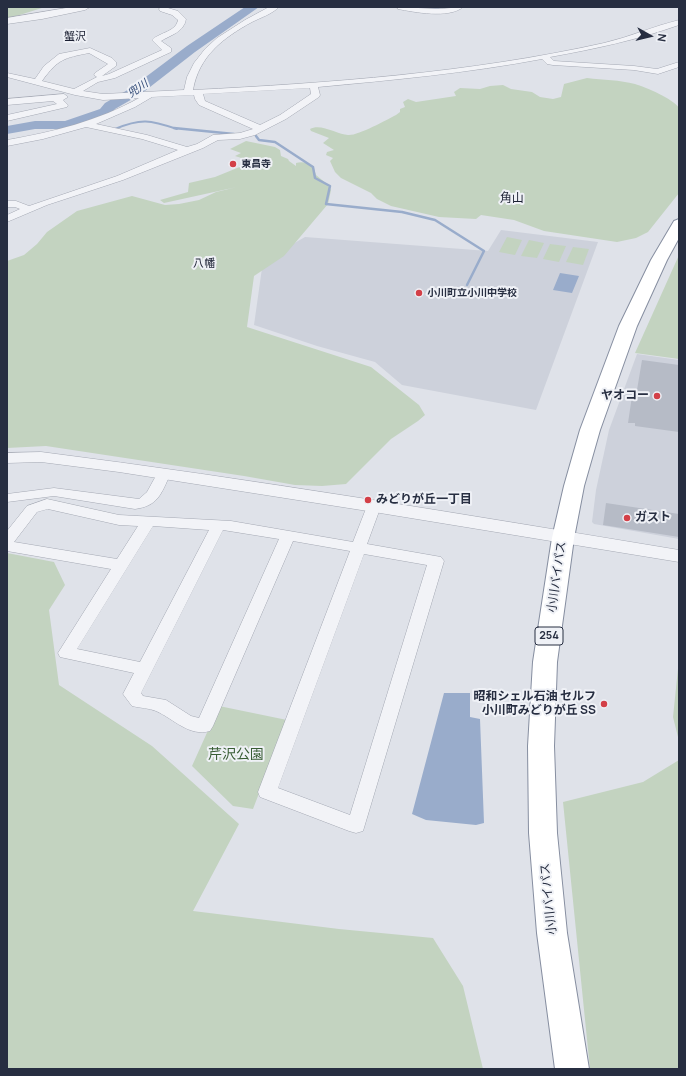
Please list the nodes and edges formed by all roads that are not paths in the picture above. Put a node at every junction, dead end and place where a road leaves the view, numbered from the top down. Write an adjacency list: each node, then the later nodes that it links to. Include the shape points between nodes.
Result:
1 (85, 7): 6 (street)
2 (165, 7): 11 (street, via 163,9 182,19 176,30 156,40 168,50 112,76)
3 (275, 7): 15 (street, via 244,24 207,51 191,74)
4 (401, 7): 5 (street, via 446,11)
5 (459, 7)
6 (7, 21)
7 (679, 22): 8 (street, via 620,41)
8 (544, 56): 9 (street, via 553,63 658,72); 13 (street, via 431,74)
9 (679, 64)
10 (7, 75): 12 (street)
11 (97, 79): 12 (street, via 96,77 113,64 90,50 62,56 47,68); 14 (street)
12 (36, 82): 14 (street)
13 (313, 85): 16 (street); 22 (street, via 316,95 283,118)
14 (76, 92): 17 (street, via 109,97); 18 (street)
15 (188, 92): 16 (street); 17 (street)
16 (198, 92): 22 (street, via 202,103)
17 (150, 94): 21 (street, via 128,107)
18 (55, 98): 19 (street); 20 (street, via 64,105)
19 (7, 102)
20 (7, 118)
21 (85, 124): 23 (street); 24 (street)
22 (260, 129): 24 (street, via 247,135 216,138)
23 (7, 143)
24 (187, 150): 26 (street, via 120,178)
25 (7, 204): 26 (street, via 16,204)
26 (28, 209): 27 (street)
27 (7, 219)
28 (679, 224): 36 (highway, 小川バイパス / 254, via 656,266 623,339 590,430)
29 (7, 458): 30 (street, via 41,457)
30 (163, 475): 31 (street, via 151,499 143,504 54,492); 32 (street)
31 (7, 498)
32 (374, 506): 36 (street); 39 (street)
33 (148, 522): 34 (street); 37 (street, via 108,518 47,504 32,509); 41 (street)
34 (218, 526): 35 (street); 42 (street)
35 (288, 536): 39 (street); 42 (street, via 204,726 186,722 160,705 138,701 132,694)
36 (563, 538): 40 (street); 43 (highway, 小川バイパス / 254, via 545,662 541,746 543,833 549,902)
37 (7, 541)
38 (7, 546): 41 (street)
39 (358, 548): 39 (street, via 267,792 356,825 436,560)
40 (679, 556)
41 (120, 565): 42 (street, via 66,653)
42 (144, 669)
43 (572, 1069)

